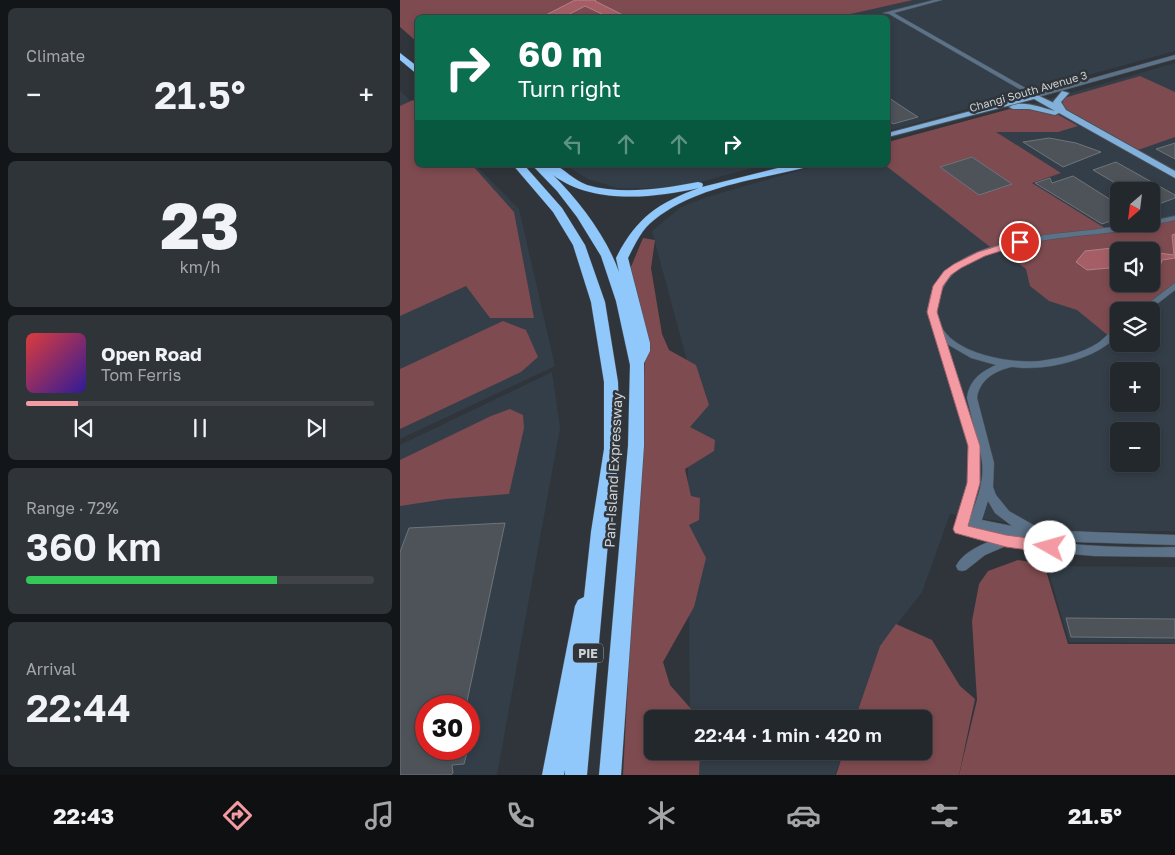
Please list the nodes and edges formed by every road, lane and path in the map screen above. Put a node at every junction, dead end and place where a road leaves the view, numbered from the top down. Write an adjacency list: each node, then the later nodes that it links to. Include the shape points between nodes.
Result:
1 (940, 0): 2 (street, via 886,13)
2 (889, 15)
3 (890, 15): 11 (street)
4 (400, 56): 8 (highway)
5 (1175, 57): 11 (street, Changi South Avenue 3)
6 (1175, 62): 10 (street, Changi South Avenue 3)
7 (400, 66): 9 (highway)
8 (415, 69)
9 (415, 78)
10 (1065, 93): 11 (street, Changi South Avenue 3); 13 (main road, via 1057,102)
11 (1035, 99): 12 (main road, Changi South Avenue 3); 13 (main road); 14 (main road, Changi South Avenue 3)
12 (1012, 107): 13 (main road); 15 (main road, Changi South Avenue 3)
13 (1059, 112): 22 (main road); 23 (main road)
14 (890, 135)
15 (890, 141)
16 (518, 167): 21 (highway)
17 (522, 167): 21 (highway, PIE)
18 (549, 167): 19 (highway, via 572,183 633,193 694,186)
19 (767, 167)
20 (795, 167): 32 (highway, via 697,192 659,210 634,234 622,258 643,342 643,351)
21 (535, 173): 32 (highway, Pan-Island Expressway / PIE, via 561,189 607,256 623,301); 35 (highway, Pan-Island Expressway / PIE, via 579,245 598,302 608,357 612,449)
22 (1175, 175)
23 (1175, 180)
24 (1175, 218): 25 (street)
25 (1160, 221)
26 (1110, 229): 29 (street, via 1020,242 981,254 957,266 941,281 935,295 932,312)
27 (1175, 286): 28 (street)
28 (1154, 302)
29 (939, 333): 31 (street, via 963,352 993,362); 34 (street, via 974,446 974,483)
30 (1110, 338): 31 (street, via 1082,355 1049,362)
31 (1008, 363): 33 (street, via 991,371 972,390 990,463)
32 (636, 365): 43 (highway, Pan-Island Expressway / PIE, via 636,446)
33 (987, 486): 34 (street); 36 (street, via 1001,513)
34 (967, 526): 36 (street); 38 (street)
35 (600, 532): 41 (highway); 42 (highway, Pan-Island Expressway / PIE)
36 (1043, 536): 37 (street)
37 (1175, 540)
38 (1006, 541): 39 (street, via 1085,551); 40 (street, via 974,554)
39 (1175, 552)
40 (962, 566)
41 (553, 775)
42 (576, 775)
43 (610, 775)

